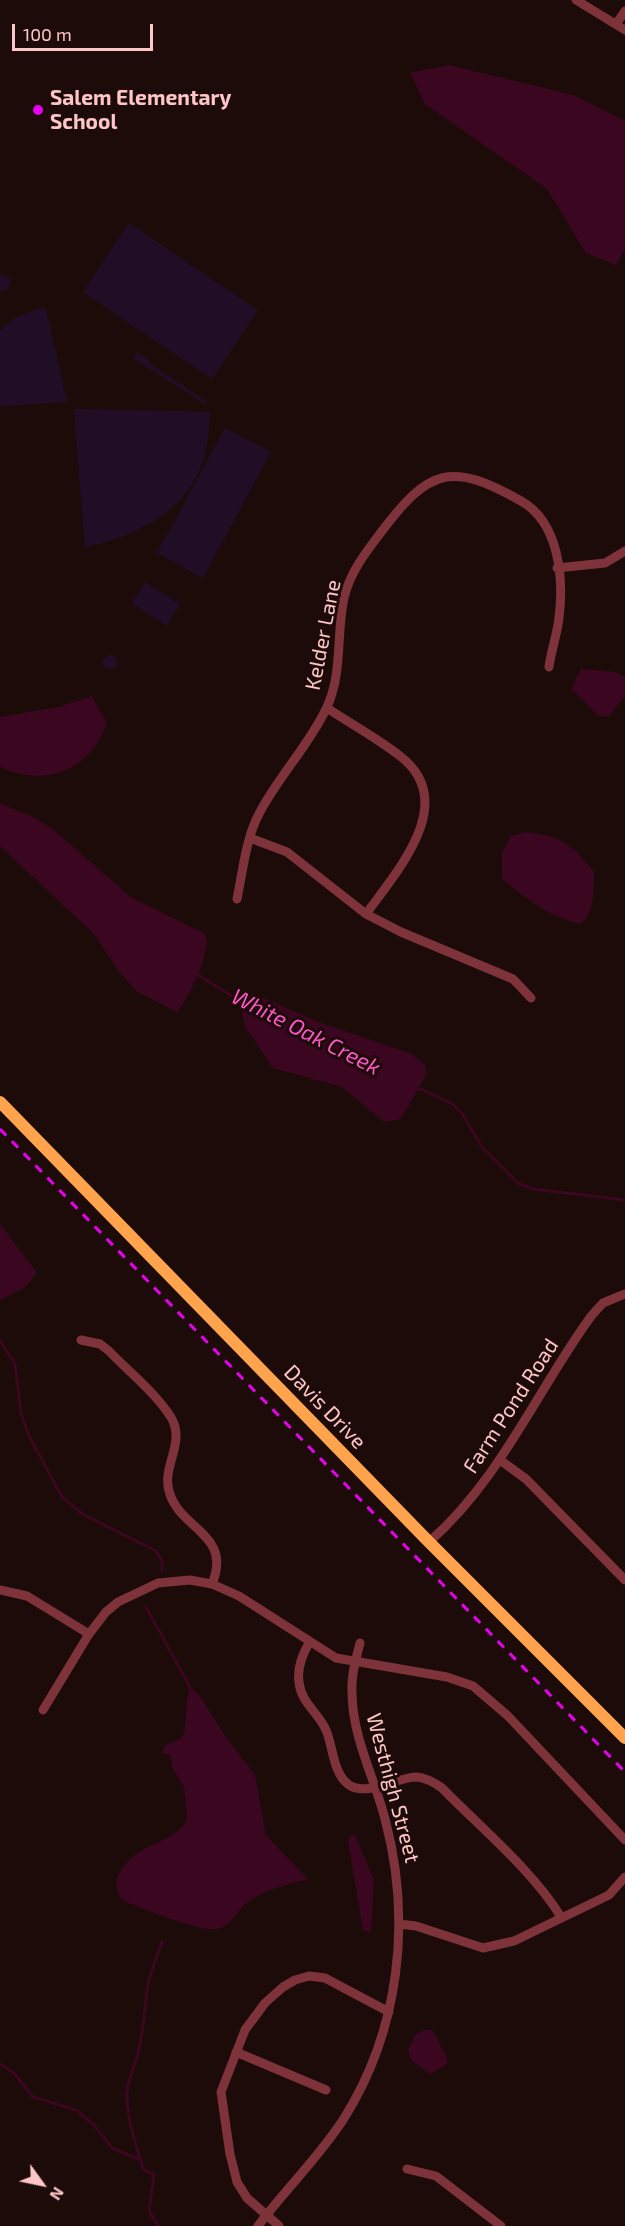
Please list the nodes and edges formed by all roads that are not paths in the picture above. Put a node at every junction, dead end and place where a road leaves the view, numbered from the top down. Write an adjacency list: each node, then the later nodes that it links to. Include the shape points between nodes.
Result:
1 (576, 0): 3 (street)
2 (625, 11): 3 (street)
3 (621, 27)
4 (625, 551): 5 (street, via 605,563)
5 (557, 568): 6 (street, Kelder Lane, via 559,620); 7 (street, Kelder Lane, via 549,529 521,501 480,480 456,475 439,477 419,488 404,501 352,575 344,600 337,668)
6 (549, 667)
7 (327, 708): 8 (street, Kelder Lane, via 260,812); 10 (street, via 400,756 412,767 424,794 422,829)
8 (250, 838): 9 (street, Kelder Lane); 10 (street, via 287,852)
9 (237, 899)
10 (366, 914): 11 (street, via 513,979)
11 (531, 998)
12 (0, 1102): 16 (main road, Davis Drive)
13 (625, 1294): 15 (street, Farm Pond Road, via 603,1303 592,1315)
14 (81, 1340): 18 (street, via 100,1344 164,1406 172,1420 177,1439 168,1473 169,1491 175,1504 202,1531 215,1551 218,1568)
15 (500, 1460): 16 (street, Farm Pond Road); 17 (street, via 526,1479)
16 (429, 1542): 25 (main road, Davis Drive)
17 (625, 1580)
18 (212, 1584): 20 (street, via 175,1581 145,1587 106,1612); 21 (street, via 239,1596)
19 (0, 1590): 20 (street, via 27,1596)
20 (88, 1634): 24 (street)
21 (309, 1643): 23 (street, via 336,1658); 26 (street, via 299,1669 302,1695 326,1729 342,1777 360,1788)
22 (360, 1643): 23 (street, Westhigh Street)
23 (355, 1662): 26 (street, Westhigh Street, via 354,1722); 27 (street, via 447,1677 483,1693)
24 (43, 1710)
25 (625, 1738)
26 (376, 1786): 29 (street, via 418,1777 442,1788 550,1898); 30 (street, Westhigh Street, via 394,1856)
27 (625, 1840)
28 (625, 1876): 29 (street, via 609,1895)
29 (561, 1917): 30 (street, via 514,1941 483,1948)
30 (399, 1924): 31 (street, Westhigh Street, via 399,1955)
31 (388, 2012): 32 (street, via 325,1978 309,1976 295,1980 265,2003 245,2030); 35 (street, Westhigh Street, via 372,2065 342,2120)
32 (236, 2052): 33 (street); 35 (street, via 221,2092 230,2154 237,2182 247,2198)
33 (326, 2090)
34 (407, 2169): 36 (street, via 436,2176)
35 (266, 2215): 37 (street, Westhigh Street); 38 (street)
36 (499, 2225)
37 (258, 2226)
38 (279, 2226)

